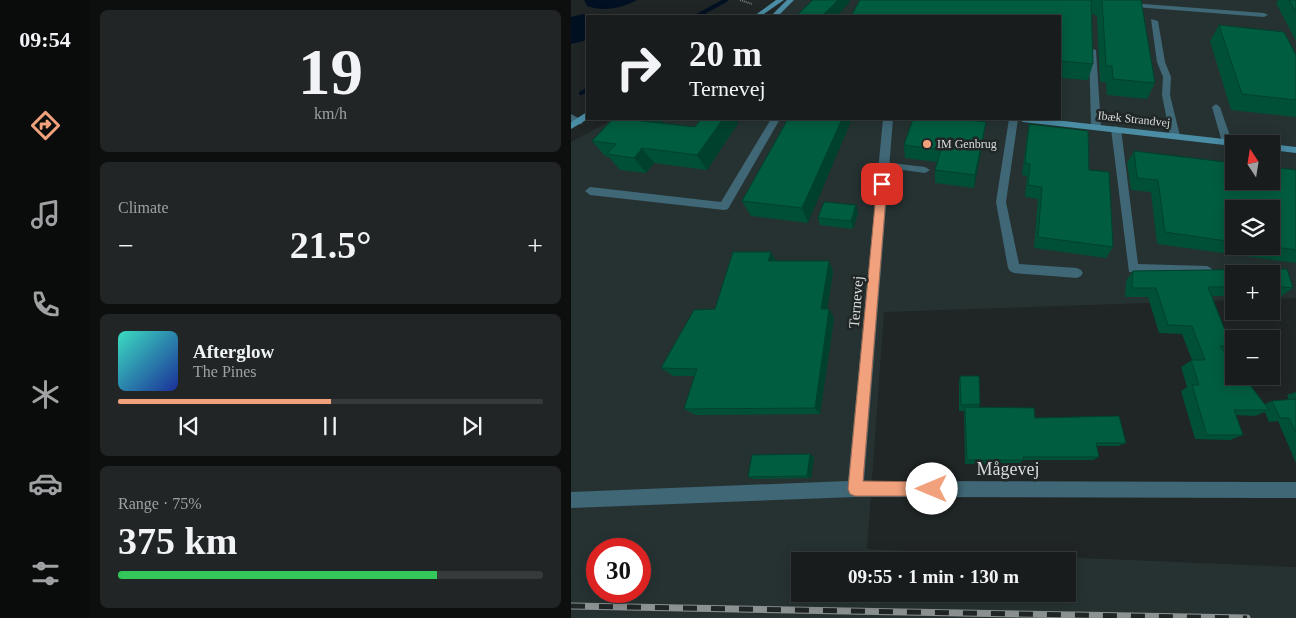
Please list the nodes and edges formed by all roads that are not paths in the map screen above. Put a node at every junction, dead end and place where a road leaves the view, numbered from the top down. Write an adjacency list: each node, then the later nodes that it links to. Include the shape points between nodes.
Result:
1 (781, 0): 4 (street)
2 (791, 0): 5 (street)
3 (1093, 0): 6 (street)
4 (758, 15)
5 (776, 15)
6 (1264, 15)
7 (1154, 21): 19 (street, via 1167,77 1166,95)
8 (1092, 44): 16 (street)
9 (1217, 107): 18 (street)
10 (586, 118): 15 (street)
11 (774, 120): 25 (street, via 724,206)
12 (888, 120): 23 (street, Ternevej)
13 (1013, 120): 27 (street, via 1001,202 1014,268)
14 (1032, 120): 16 (street, Ibæk Strandvej)
15 (574, 122)
16 (1096, 127): 17 (street, Ibæk Strandvej)
17 (1116, 129): 19 (street, Ibæk Strandvej); 26 (street, via 1133,269)
18 (1225, 135)
19 (1175, 136): 20 (street, Ibæk Strandvej)
20 (1225, 142)
21 (1280, 148): 22 (street)
22 (1296, 150)
23 (884, 164): 24 (street); 28 (street, Ternevej)
24 (925, 170)
25 (590, 191)
26 (1218, 271)
27 (1077, 273)
28 (855, 489): 29 (street, Mågevej); 30 (street, Mågevej)
29 (1296, 490)
30 (571, 500)

